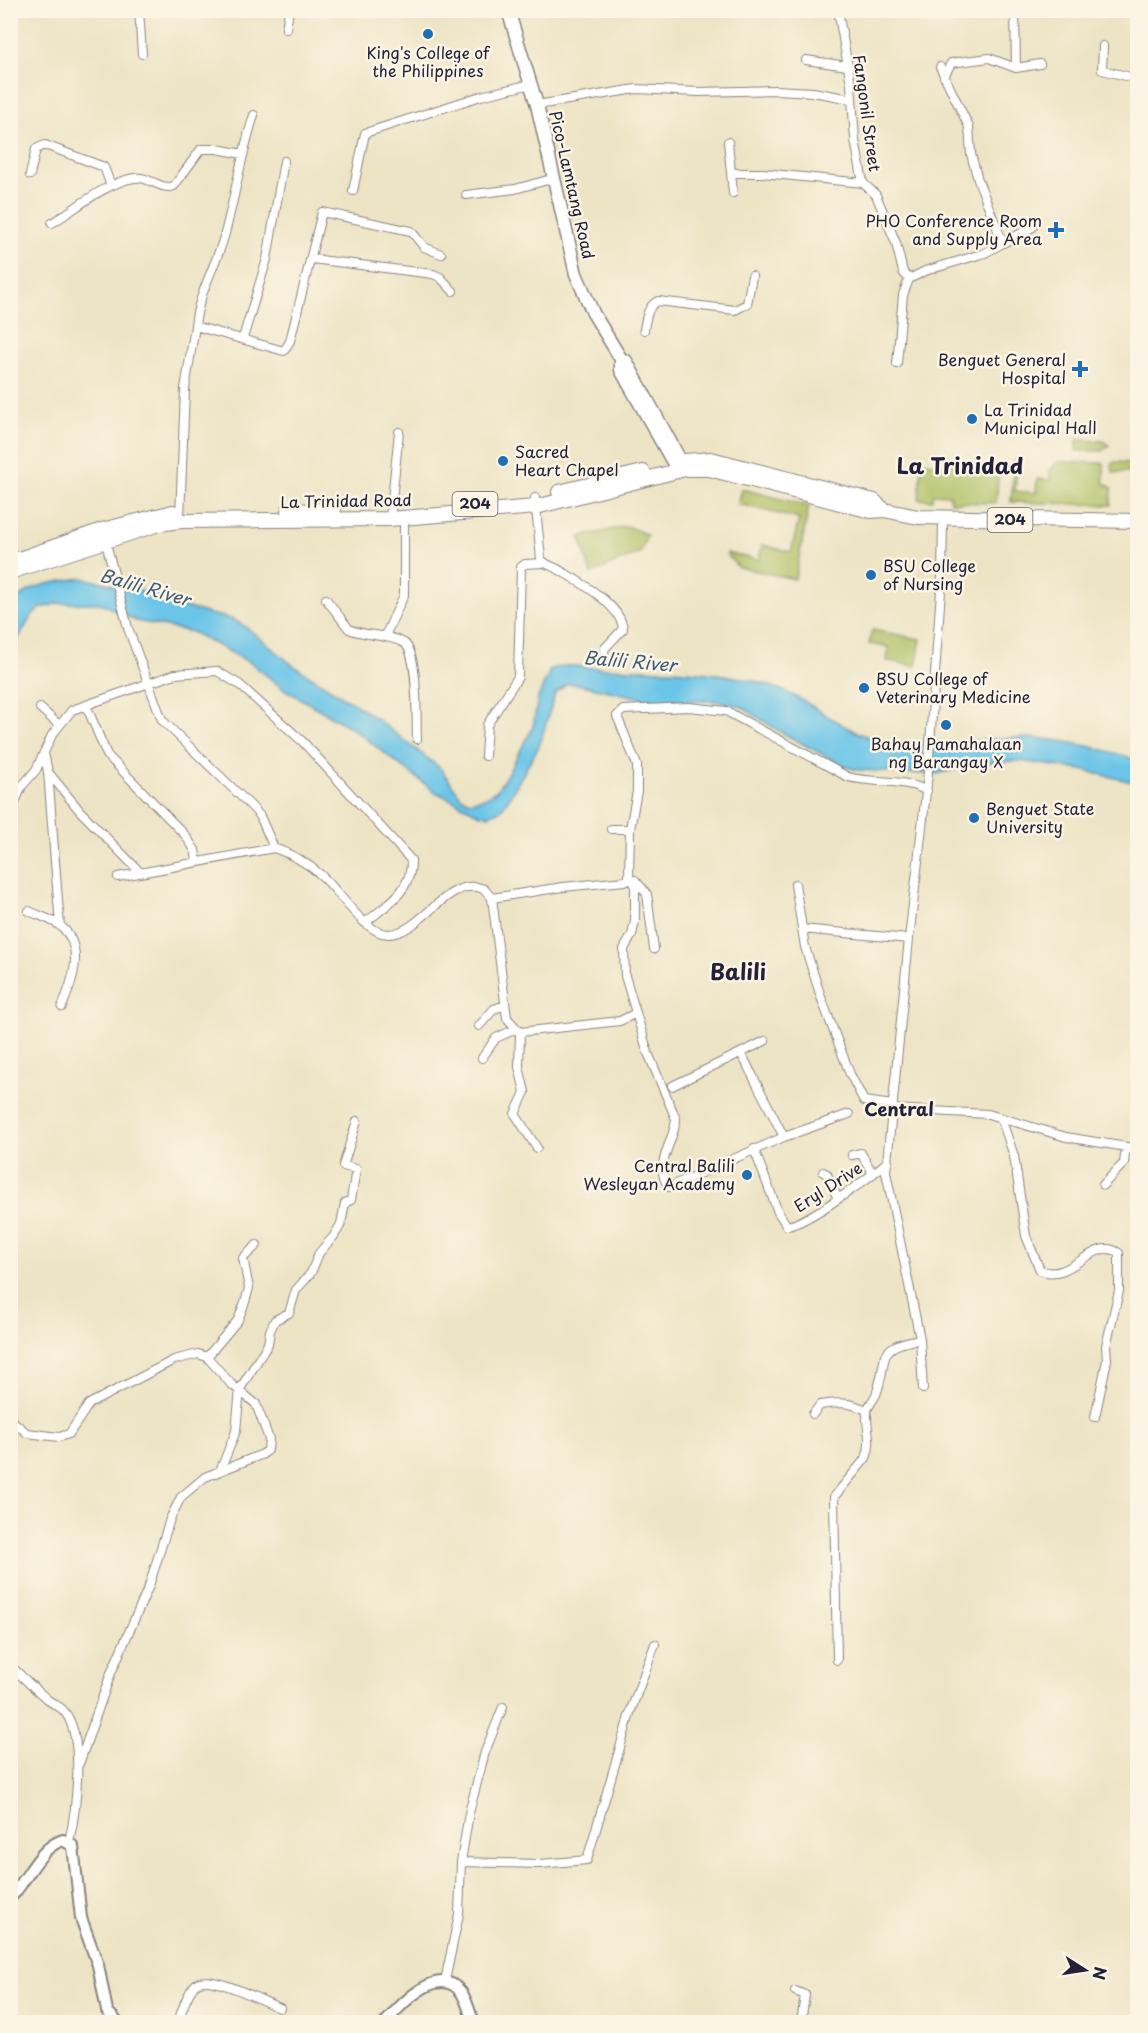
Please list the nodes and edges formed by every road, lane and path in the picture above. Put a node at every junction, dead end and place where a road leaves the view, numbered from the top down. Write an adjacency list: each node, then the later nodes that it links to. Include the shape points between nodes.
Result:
1 (139, 10): 8 (street)
2 (289, 10): 6 (street)
3 (838, 10): 11 (street, Fangonil Street)
4 (1015, 11): 13 (street)
5 (510, 17): 16 (main road, Pico-Lamtang Road)
6 (286, 29)
7 (1103, 45): 15 (street, via 1102,70)
8 (142, 54)
9 (806, 60): 11 (street)
10 (1040, 64): 13 (street)
11 (848, 66): 17 (street, Fangonil Street)
12 (940, 67): 14 (street)
13 (1016, 68): 14 (street, via 989,58 958,60 951,63)
14 (944, 77): 33 (street, via 969,128 978,180)
15 (1137, 79)
16 (531, 84): 18 (main road, Pico-Lamtang Road); 28 (street, via 369,130 362,138)
17 (851, 99): 18 (street, via 776,90 636,89); 26 (street, Fangonil Street)
18 (537, 105): 25 (main road, Pico-Lamtang Road)
19 (254, 115): 21 (street)
20 (728, 142): 23 (street)
21 (243, 154): 27 (street, via 201,149 170,188 141,178); 39 (street, via 236,195)
22 (284, 161): 41 (street, via 267,259)
23 (732, 173): 26 (street); 29 (street)
24 (30, 175): 27 (street, via 36,149 45,145 104,166)
25 (555, 178): 30 (street, via 515,189); 44 (main road, Pico-Lamtang Road, via 579,283 593,313 626,361)
26 (863, 183): 37 (street, Fangonil Street, via 876,195 903,272)
27 (111, 186): 31 (street)
28 (353, 191)
29 (733, 193)
30 (466, 195)
31 (52, 223)
32 (1033, 227): 33 (street)
33 (1003, 243): 37 (street)
34 (441, 254): 35 (street, via 424,247 411,231 322,212)
35 (312, 258): 38 (street, via 433,274 440,276); 41 (street, via 287,349 281,351)
36 (752, 276): 40 (street, via 747,304 735,310 658,301 648,312)
37 (909, 279): 42 (street, via 903,295)
38 (453, 291)
39 (195, 326): 41 (street); 47 (street, via 185,389)
40 (644, 330)
41 (243, 338)
42 (897, 364)
43 (399, 432): 46 (street)
44 (680, 466): 45 (highway, La Trinidad Road / 204); 48 (highway, 204, via 709,469 872,511)
45 (535, 502): 46 (highway, La Trinidad Road / 204); 52 (street)
46 (395, 515): 47 (highway, La Trinidad Road / 204); 55 (street, via 404,595)
47 (180, 516): 50 (highway, La Trinidad Road / 204)
48 (943, 519): 49 (highway, 204); 65 (street)
49 (1137, 521)
50 (104, 536): 51 (highway, La Trinidad Road / 204); 53 (highway, La Trinidad Road / 204); 57 (street)
51 (10, 562)
52 (544, 563): 56 (street, via 599,595 620,619 623,629 605,648); 63 (street, via 521,567 518,676 487,726)
53 (10, 572)
54 (326, 599): 55 (street, via 349,629)
55 (384, 636): 61 (street, via 402,642 411,652)
56 (603, 656)
57 (147, 682): 58 (street); 70 (street, via 198,672 218,671 228,676 303,742); 71 (street, via 162,720 260,816)
58 (86, 705): 60 (street, via 72,710); 72 (street, via 107,756 185,835)
59 (40, 708): 60 (street)
60 (58, 724): 62 (street)
61 (417, 739)
62 (44, 753): 64 (street); 66 (street, via 22,786)
63 (485, 756)
64 (48, 772): 73 (street); 80 (street)
65 (927, 787): 69 (street, via 869,783 848,777 756,725 716,709 629,709 617,716 637,765); 82 (street)
66 (10, 814)
67 (396, 826): 70 (street)
68 (611, 829): 69 (street)
69 (630, 829): 75 (street)
70 (388, 832): 79 (street, via 411,860 410,878 401,893)
71 (274, 848): 72 (street); 79 (street, via 294,855 324,877)
72 (197, 860): 73 (street)
73 (140, 872): 74 (street)
74 (118, 877)
75 (632, 880): 77 (street); 83 (street, via 647,894); 86 (street, via 635,926 624,949 623,964)
76 (795, 885): 81 (street)
77 (492, 898): 79 (street, via 478,886 461,890 410,926 389,934 376,931); 84 (street)
78 (29, 911): 80 (street)
79 (365, 922)
80 (60, 926): 85 (street, via 77,958)
81 (802, 929): 82 (street); 93 (street, via 822,1000 862,1099)
82 (909, 939): 93 (street)
83 (654, 949)
84 (504, 1005): 87 (street, via 494,1009); 88 (street, via 507,1018)
85 (62, 1007)
86 (636, 1013): 88 (street, via 620,1021); 100 (street, via 676,1119 664,1155 664,1177 669,1187)
87 (478, 1026)
88 (518, 1030): 91 (street, via 496,1038); 99 (street, via 519,1067 525,1092 515,1114)
89 (765, 1041): 90 (street)
90 (741, 1053): 92 (street); 97 (street)
91 (482, 1058)
92 (672, 1086)
93 (893, 1107): 95 (street); 103 (street)
94 (849, 1114): 97 (street)
95 (1001, 1118): 98 (street, via 1066,1137); 115 (street, via 1014,1156 1026,1236 1040,1270 1052,1273 1074,1267 1094,1251 1119,1253 1119,1291)
96 (357, 1120): 111 (street, via 344,1167 356,1169 351,1200 345,1203 334,1236 296,1290 289,1313 275,1320 268,1344)
97 (784, 1137): 100 (street)
98 (1126, 1147): 101 (street); 106 (street, via 1120,1169)
99 (537, 1148)
100 (754, 1149): 107 (street, Eryl Drive, via 782,1220 788,1226)
101 (1137, 1149)
102 (852, 1155): 105 (street, via 861,1153)
103 (888, 1161): 105 (street, Eryl Drive); 109 (street, via 888,1190 904,1250)
104 (823, 1172): 107 (street)
105 (873, 1174): 107 (street, Eryl Drive)
106 (1102, 1185)
107 (837, 1197)
108 (257, 1245): 110 (street, via 243,1258 249,1288 238,1320)
109 (920, 1339): 112 (street); 113 (street, via 889,1347 877,1394)
110 (207, 1357): 111 (street); 116 (street, via 198,1354 174,1360 100,1398 82,1412 69,1434 59,1437 27,1433)
111 (240, 1389): 117 (street, via 236,1431); 117 (street, via 261,1411 269,1445 263,1454)
112 (923, 1389)
113 (867, 1410): 114 (street, via 838,1402 820,1405); 119 (street, via 869,1451 836,1492 833,1502)
114 (813, 1414)
115 (1095, 1417)
116 (10, 1419)
117 (220, 1471): 122 (street, via 194,1484 181,1497 170,1519 149,1586 111,1673)
118 (655, 1644): 124 (street, via 631,1710 587,1860 540,1864)
119 (837, 1660)
120 (10, 1665): 122 (street, via 63,1710 70,1721)
121 (503, 1707): 124 (street, via 475,1785)
122 (79, 1764): 123 (street)
123 (69, 1842): 125 (main road, via 57,1842 46,1851 24,1885); 129 (main road, via 75,1851 81,1918 99,1965)
124 (460, 1862): 126 (street, via 459,1914)
125 (10, 1898)
126 (445, 1981): 131 (main road, via 435,1982 415,1994); 132 (main road, via 463,1994)
127 (795, 1991): 133 (street, via 805,1995)
128 (280, 2008): 130 (street, via 220,1982 204,1980 194,1986)
129 (111, 2020)
130 (178, 2022)
131 (386, 2022)
132 (473, 2022)
133 (801, 2022)

